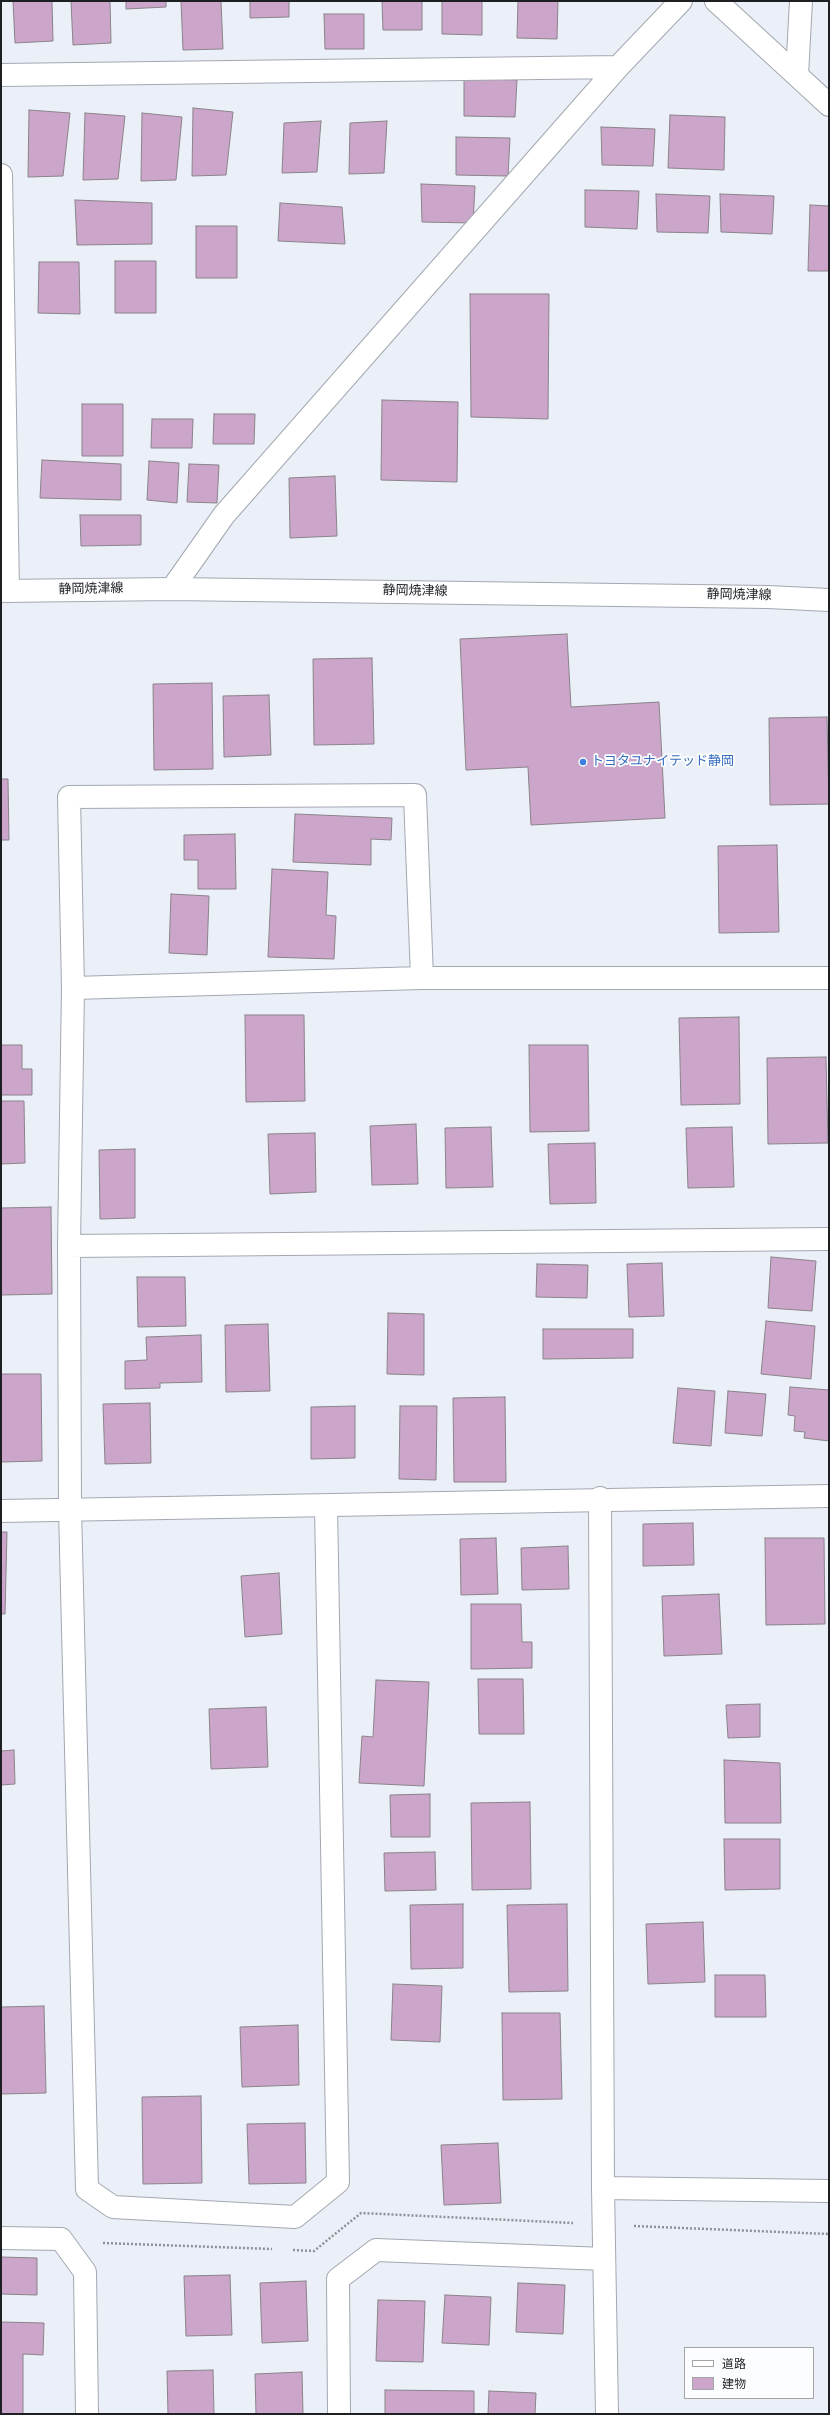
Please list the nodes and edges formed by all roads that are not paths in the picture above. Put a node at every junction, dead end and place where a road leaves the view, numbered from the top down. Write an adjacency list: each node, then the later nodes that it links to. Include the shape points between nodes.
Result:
1 (681, 1): 4 (street)
2 (716, 1): 6 (street)
3 (800, 1): 6 (street)
4 (618, 67): 5 (street); 9 (street, via 224,515)
5 (1, 75)
6 (797, 75): 7 (street)
7 (829, 105)
8 (1, 176): 10 (street)
9 (172, 589): 10 (street, 静岡焼津線); 11 (street, 静岡焼津線)
10 (4, 591)
11 (829, 600)
12 (422, 978): 13 (street); 14 (street); 14 (street, via 415,795 68,797)
13 (829, 978)
14 (73, 988): 16 (street)
15 (829, 1239): 16 (street)
16 (69, 1246): 20 (street)
17 (829, 1496): 18 (street)
18 (600, 1498): 19 (street); 22 (street)
19 (326, 1506): 20 (street); 20 (street, via 338,2182 295,2217 113,2207 87,2189)
20 (70, 1509): 21 (street)
21 (1, 1511)
22 (602, 2188): 23 (street); 25 (street)
23 (829, 2192)
24 (1, 2238): 26 (street, via 61,2239 85,2272)
25 (604, 2258): 27 (street, via 376,2250 338,2278); 28 (street)
26 (87, 2414)
27 (339, 2414)
28 (607, 2414)

